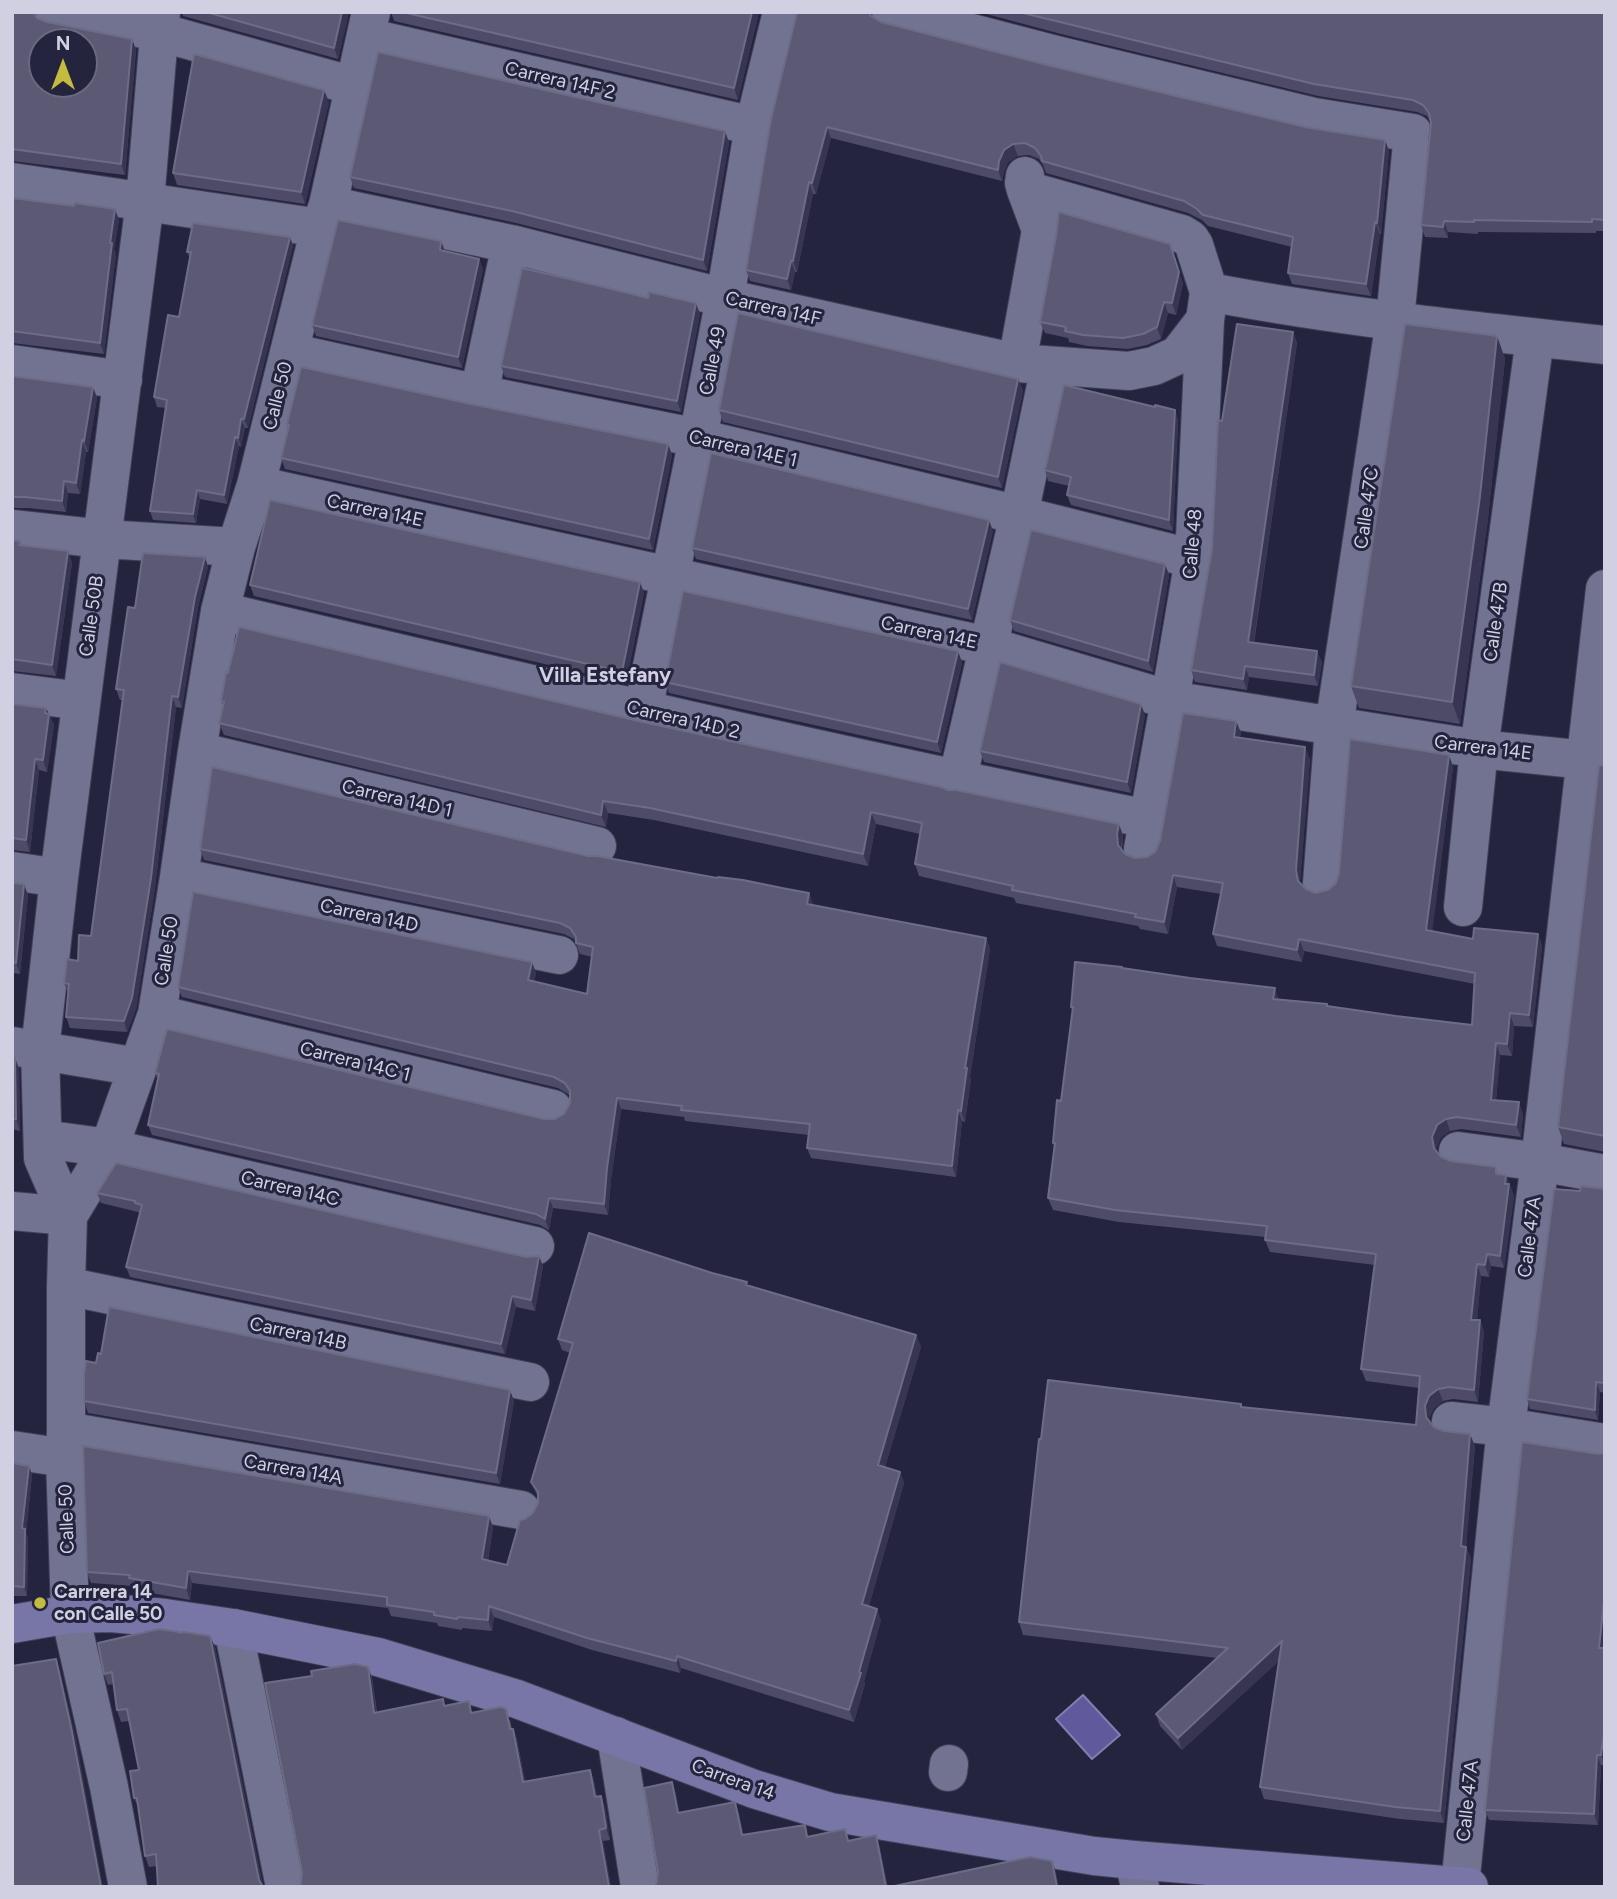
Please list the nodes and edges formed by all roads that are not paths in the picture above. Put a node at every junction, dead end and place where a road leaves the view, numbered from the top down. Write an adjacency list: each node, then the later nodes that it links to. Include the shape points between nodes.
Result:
1 (55, 12): 4 (street)
2 (782, 12): 7 (street, Calle 49)
3 (891, 12): 14 (street, Calle 47C, via 1314,117 1413,133)
4 (160, 22): 6 (street); 9 (street, Calle 50B)
5 (369, 25): 6 (street, Calle 50); 7 (street, Carrera 14F 2)
6 (354, 86): 10 (street, Calle 50)
7 (754, 126): 12 (street, Calle 49)
8 (12, 182): 9 (street, Carrera 14F)
9 (145, 201): 10 (street, Carrera 14F); 20 (street, Calle 50B)
10 (324, 216): 11 (street, Carrera 14F); 17 (street, Calle 50)
11 (512, 244): 12 (street, Carrera 14F); 21 (street)
12 (724, 298): 19 (street, Carrera 14F); 22 (street, Calle 49)
13 (1207, 306): 14 (street, via 1274,304); 19 (street, Carrera 14F, via 1178,355 1154,366 1129,371); 19 (street, Calle 48, via 1190,239 1026,183 1041,230); 28 (street, Calle 48)
14 (1395, 320): 15 (street); 37 (street, Calle 47C)
15 (1535, 338): 16 (street); 38 (street, Calle 47B)
16 (1605, 345)
17 (289, 352): 21 (street, Carrera 14E 1); 23 (street, Calle 50)
18 (12, 364): 20 (street)
19 (1034, 364): 24 (street)
20 (123, 380): 26 (street, Calle 50B)
21 (479, 394): 22 (street, Carrera 14E 1)
22 (698, 438): 24 (street, Carrera 14E 1); 29 (street, Calle 49)
23 (256, 485): 27 (street, Calle 50); 29 (street, Carrera 14E)
24 (1019, 515): 28 (street, Carrera 14E 1); 32 (street)
25 (12, 529): 26 (street)
26 (103, 539): 27 (street); 35 (street, Calle 50B)
27 (236, 547): 31 (street, Calle 50)
28 (1194, 559): 34 (street, Calle 48)
29 (670, 575): 32 (street, Carrera 14E); 36 (street, Calle 49)
30 (1605, 589): 40 (street, Calle 47A)
31 (220, 611): 36 (street, Carrera 14D 2); 39 (street, Calle 50)
32 (988, 646): 34 (street, Carrera 14E); 41 (street)
33 (12, 692): 35 (street)
34 (1170, 700): 37 (street, Carrera 14E); 42 (street, Calle 48)
35 (81, 701): 46 (street, Calle 50B)
36 (643, 711): 41 (street, Carrera 14D 2)
37 (1334, 727): 38 (street, Carrera 14E); 47 (street, Calle 47C)
38 (1479, 749): 40 (street, Carrera 14E); 48 (street, Calle 47B)
39 (197, 751): 43 (street, Carrera 14D 1); 45 (street, Calle 50)
40 (1594, 761): 57 (street, Calle 47A)
41 (957, 781): 42 (street, Carrera 14D 2)
42 (1145, 834)
43 (597, 846)
44 (12, 871): 46 (street)
45 (180, 877): 49 (street, Carrera 14D); 50 (street, Calle 50)
46 (59, 878): 51 (street, Calle 50B)
47 (1322, 883)
48 (1463, 907)
49 (559, 954)
50 (157, 1014): 52 (street, Calle 50); 53 (street, Carrera 14C 1)
51 (26, 1048): 52 (street); 54 (street, Calle 50B)
52 (138, 1067): 55 (street, Calle 50)
53 (553, 1110)
54 (43, 1139): 55 (street, Carrera 14C); 60 (street, Calle 50B, via 43,1158)
55 (109, 1148): 60 (street, Calle 50); 61 (street, Carrera 14C)
56 (1458, 1151): 57 (street)
57 (1540, 1162): 58 (street); 65 (street, Calle 47A)
58 (1605, 1174)
59 (12, 1211): 60 (street)
60 (68, 1216): 62 (street, Calle 50)
61 (535, 1246)
62 (66, 1286): 63 (street, Carrera 14B); 67 (street, Calle 50)
63 (530, 1382)
64 (1451, 1422): 65 (street)
65 (1506, 1427): 66 (street); 75 (street, Calle 47A)
66 (1605, 1443)
67 (65, 1445): 68 (street, Carrera 14A); 69 (street, Carrera 14A); 70 (street, Calle 50)
68 (12, 1450)
69 (521, 1510)
70 (70, 1614): 71 (main road, Carrera 14); 72 (main road, Carrera 14, via 111,1613); 76 (street, Calle 50)
71 (12, 1624)
72 (233, 1628): 73 (main road, Carrera 14, via 379,1657 517,1699); 77 (street)
73 (616, 1736): 74 (main road, Carrera 14, via 754,1790 830,1812 1069,1852); 78 (street)
74 (1137, 1874): 75 (main road, Carrera 14)
75 (1464, 1886)
76 (128, 1887)
77 (285, 1887)
78 (640, 1887)

